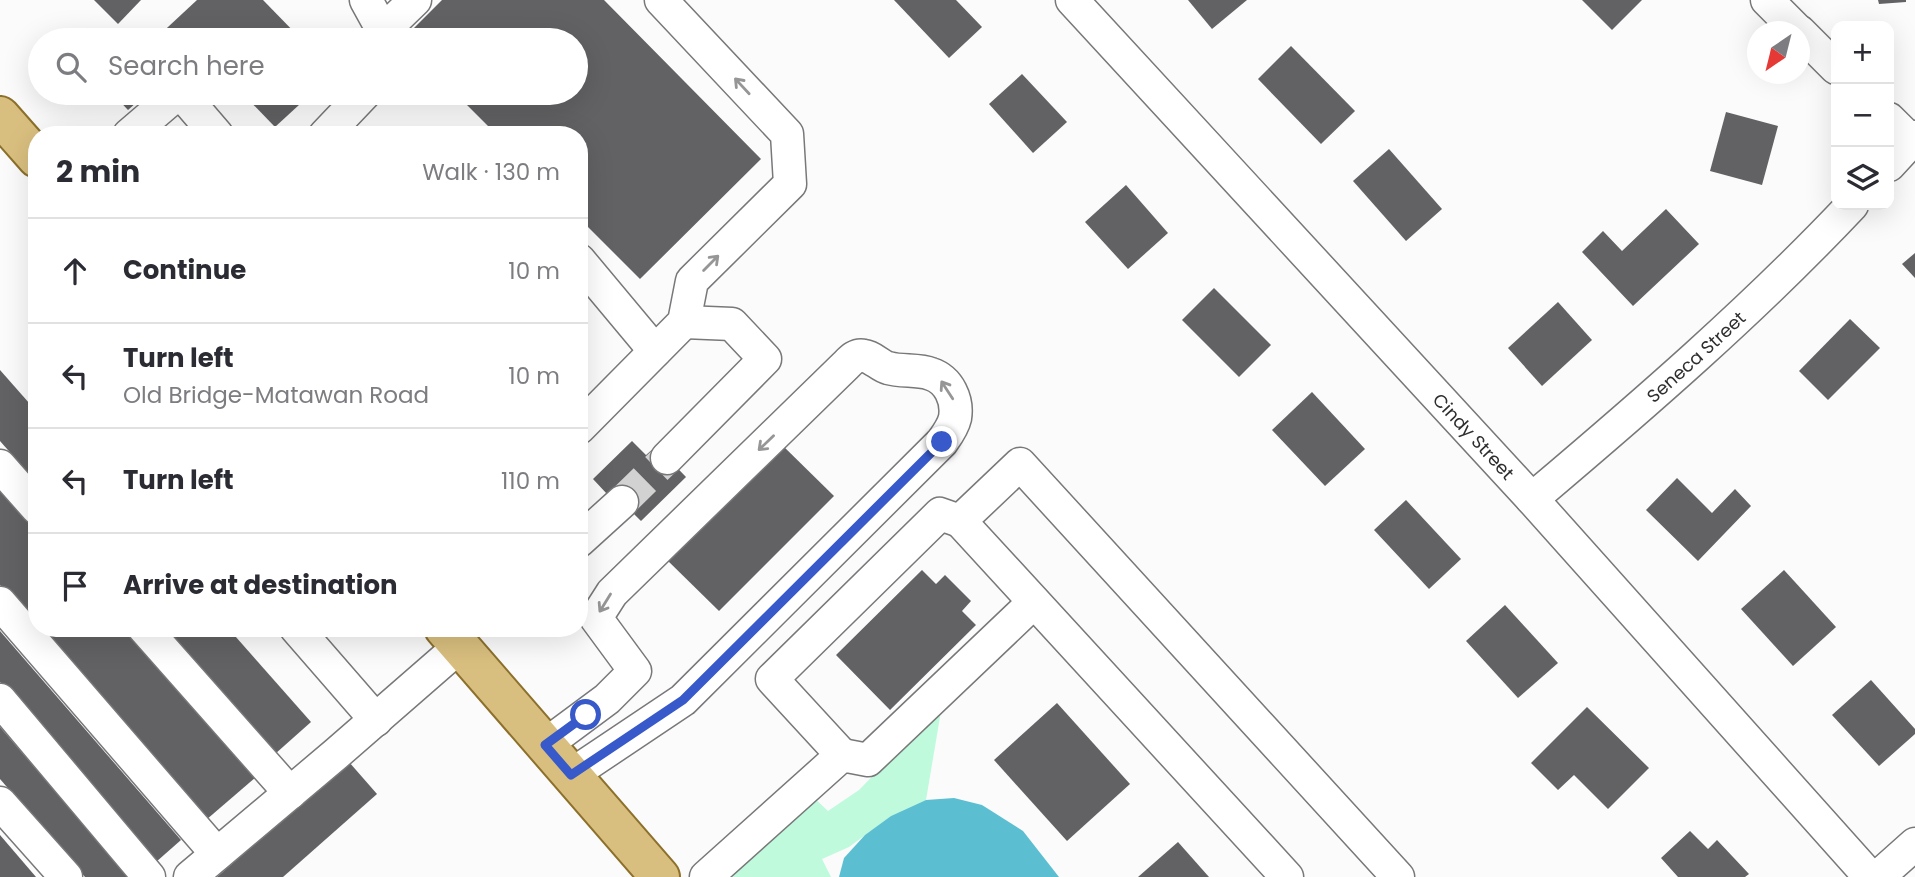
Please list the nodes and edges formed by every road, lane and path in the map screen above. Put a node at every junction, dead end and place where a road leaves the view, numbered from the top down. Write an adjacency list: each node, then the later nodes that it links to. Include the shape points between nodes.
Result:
1 (415, 0): 8 (street)
2 (661, 0): 24 (street, one-way to 2, via 692,281 790,184 789,159 787,134)
3 (1072, 0): 30 (street, Cindy Street)
4 (1767, 0): 6 (street)
5 (368, 1): 7 (street)
6 (1788, 21)
7 (382, 28)
8 (392, 28)
9 (1810, 43): 10 (street)
10 (1831, 63)
11 (165, 105): 16 (street)
12 (190, 105): 17 (street)
13 (354, 105): 18 (street)
14 (0, 116): 20 (main road)
15 (1894, 123): 19 (street)
16 (140, 126)
17 (210, 126)
18 (334, 126)
19 (1913, 139): 21 (street)
20 (28, 148)
21 (1894, 160)
22 (1847, 210): 30 (street, Seneca Street, via 1727,327)
23 (588, 271): 25 (street)
24 (684, 322): 25 (street); 27 (street, via 732,324 765,359)
25 (655, 351): 26 (street)
26 (588, 419)
27 (677, 447)
28 (0, 466): 29 (street)
29 (28, 498)
30 (1532, 499): 57 (street, Cindy Street)
31 (622, 502): 33 (street)
32 (960, 521): 34 (street); 44 (street, via 940,514 772,679); 56 (street, via 1020,464)
33 (588, 533)
34 (1034, 602): 44 (street, via 868,760); 55 (street)
35 (0, 603): 36 (street)
36 (28, 635)
37 (29, 637): 49 (street)
38 (152, 637): 46 (street)
39 (304, 637): 42 (street)
40 (452, 637): 42 (street); 43 (main road)
41 (0, 701): 51 (street)
42 (376, 720): 46 (street)
43 (545, 745): 45 (main road); 45 (street, one-way to 43, via 683,700 942,442 955,419 955,404 943,382 931,374 887,368 863,355 854,357 612,593 596,618 635,671 607,699)
44 (842, 755): 54 (street)
45 (571, 775): 53 (main road)
46 (290, 793): 49 (street)
47 (0, 803): 50 (street)
48 (1915, 844): 58 (street)
49 (217, 854): 52 (street)
50 (66, 877)
51 (149, 877)
52 (190, 877)
53 (660, 877)
54 (706, 877)
55 (1287, 877)
56 (1398, 877)
57 (1870, 877)
58 (1878, 877)

